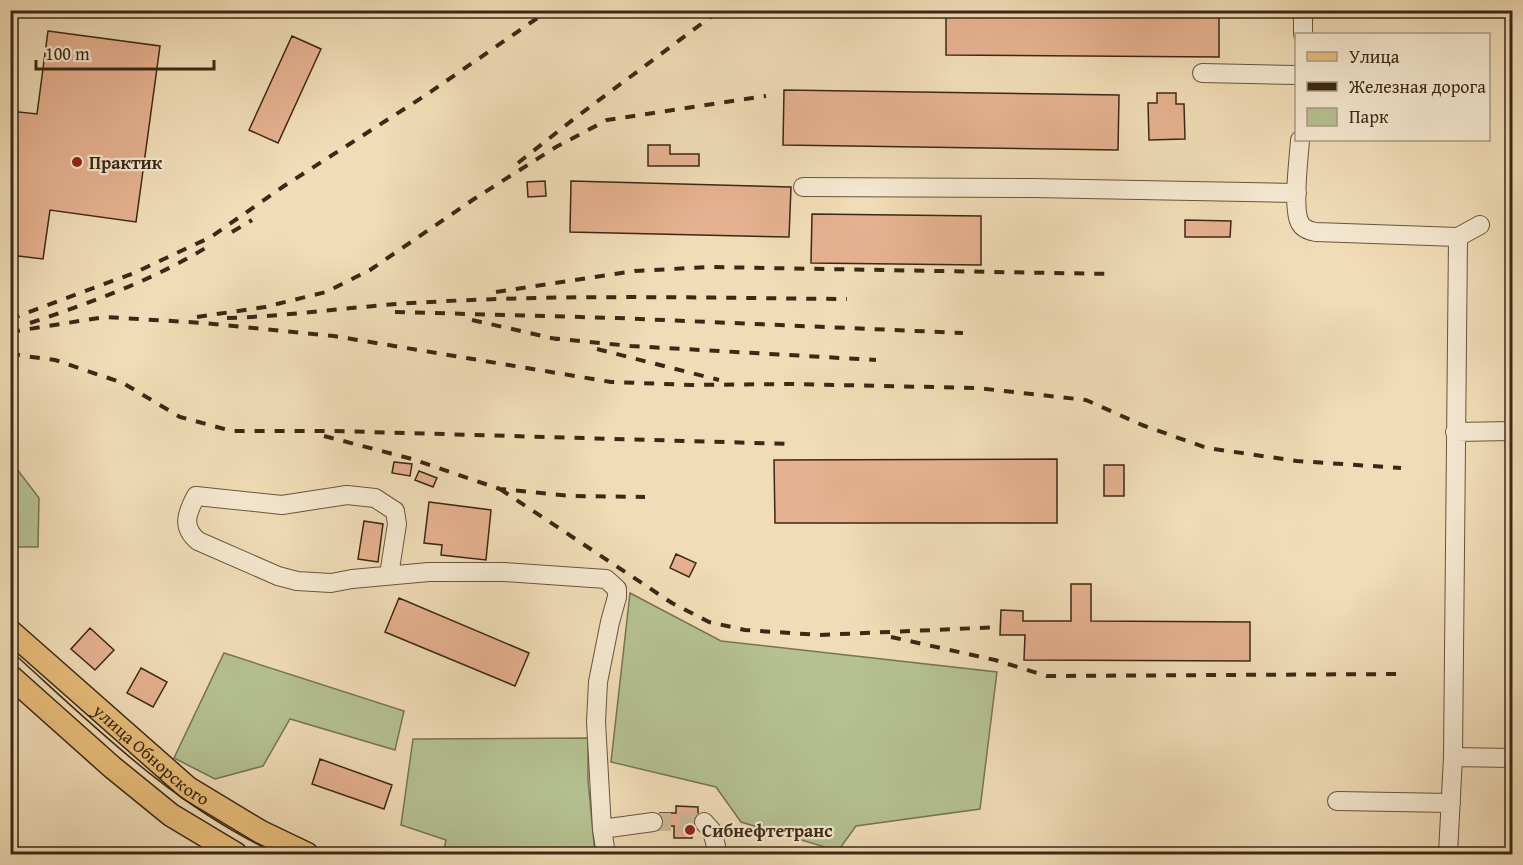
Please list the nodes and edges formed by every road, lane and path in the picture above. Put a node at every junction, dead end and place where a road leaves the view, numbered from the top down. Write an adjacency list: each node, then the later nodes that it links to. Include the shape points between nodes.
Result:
1 (1303, 10): 2 (lane)
2 (1303, 33)
3 (1202, 73): 4 (lane)
4 (1295, 75)
5 (1300, 141): 7 (lane)
6 (803, 187): 7 (lane)
7 (1297, 192): 9 (lane, via 1300,223 1307,230)
8 (1480, 225): 9 (lane)
9 (1458, 237): 11 (lane)
10 (1512, 431): 11 (lane)
11 (1455, 432): 15 (lane)
12 (389, 575): 12 (lane, via 331,583 278,576 198,541 190,534 189,509 196,496 282,505 346,495 375,498 395,511 397,524); 21 (lane, via 504,572 606,579 617,589 598,682 596,722)
13 (10, 631): 23 (main road, улица Обнорского, via 188,788)
14 (10, 676): 22 (main road, улица Обнорского, via 163,808)
15 (1453, 758): 16 (lane); 18 (lane)
16 (1512, 758)
17 (1337, 801): 18 (lane)
18 (1451, 803): 26 (lane)
19 (653, 822): 21 (lane)
20 (704, 822): 25 (lane, via 712,831)
21 (602, 829): 24 (lane)
22 (236, 855)
23 (307, 855)
24 (606, 855)
25 (718, 855)
26 (1448, 855)

